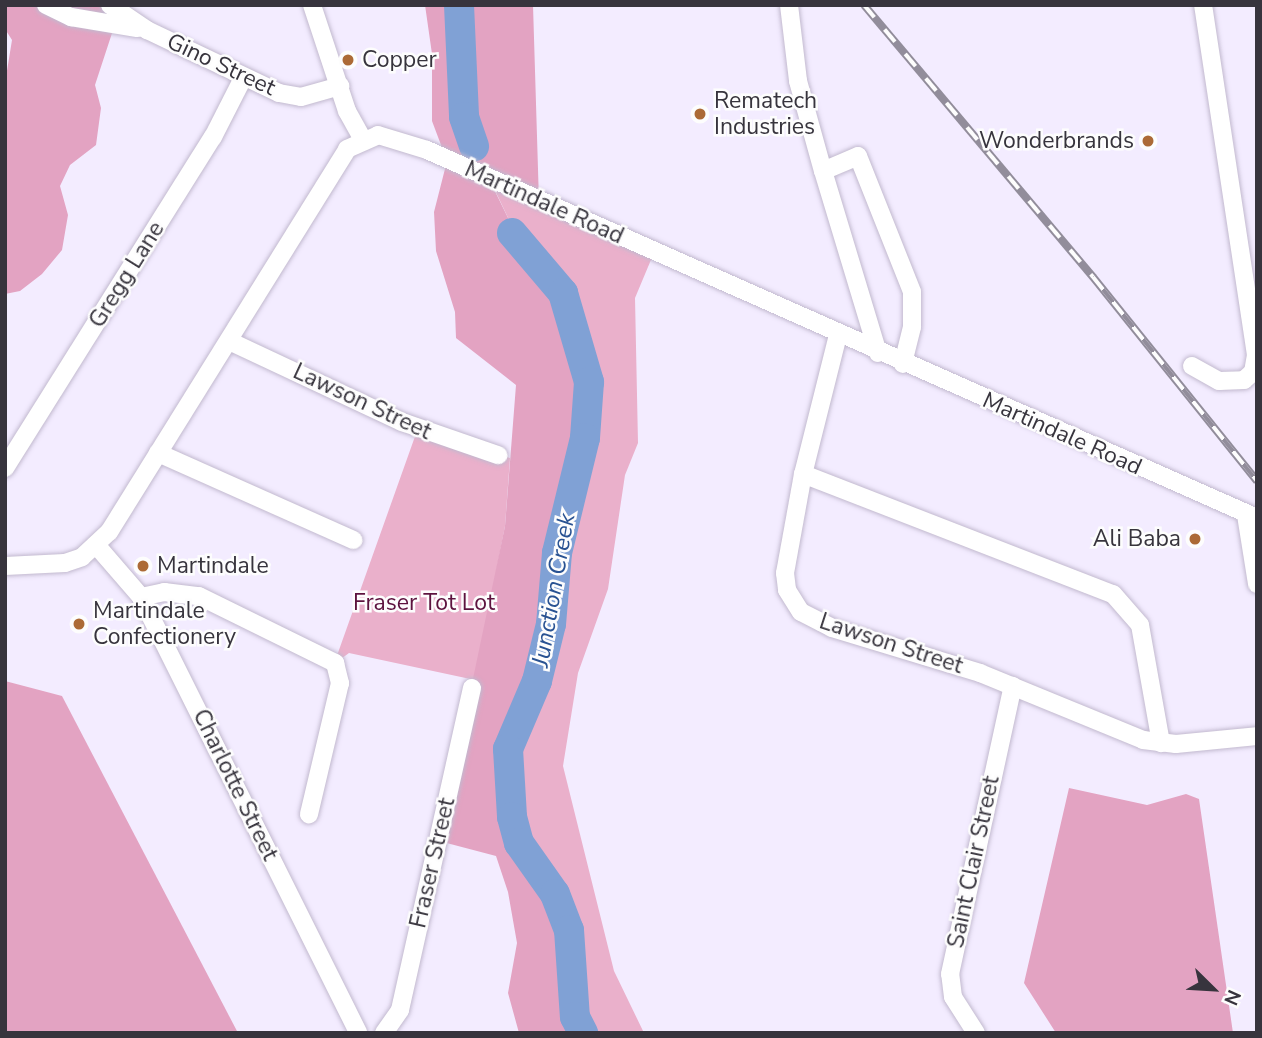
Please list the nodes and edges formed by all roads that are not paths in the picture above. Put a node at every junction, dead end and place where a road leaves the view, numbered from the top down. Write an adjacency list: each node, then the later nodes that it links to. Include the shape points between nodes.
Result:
1 (46, 5): 6 (street, via 71,17)
2 (110, 5): 6 (street, Gino Street)
3 (312, 5): 8 (street)
4 (789, 5): 10 (street, via 798,81)
5 (1203, 5): 15 (street, via 1256,355 1253,372 1244,380 1219,382)
6 (147, 30): 7 (street, Gino Street)
7 (243, 78): 8 (street, Gino Street, via 300,97); 18 (street, Gregg Lane, via 213,137)
8 (340, 86): 9 (street)
9 (363, 140): 11 (street, Martindale Road, via 386,136 417,146); 12 (street, via 348,149)
10 (823, 171): 13 (street, via 868,307); 14 (street, via 858,156 907,274 914,309)
11 (838, 335): 13 (street, Martindale Road); 19 (street, Lawson Street)
12 (229, 341): 16 (street); 17 (street, Lawson Street, via 402,422)
13 (878, 353): 14 (street, Martindale Road)
14 (903, 364): 20 (street, Martindale Road)
15 (1192, 366)
16 (159, 453): 21 (street); 22 (street)
17 (498, 455)
18 (5, 468)
19 (803, 474): 26 (street, Lawson Street, via 785,573 787,590 801,612 832,628); 29 (street, via 1113,594 1140,625)
20 (1251, 517): 24 (street)
21 (353, 540)
22 (97, 547): 23 (street, via 65,563); 25 (street, Charlotte Street)
23 (5, 566)
24 (1257, 584)
25 (141, 597): 30 (street, via 164,592 199,596 335,663 340,683); 31 (street, Charlotte Street)
26 (1013, 686): 29 (street, Lawson Street); 33 (street, Saint Clair Street, via 950,974 953,997)
27 (472, 688): 32 (street, Fraser Street, via 400,1010)
28 (1257, 736): 29 (street, Lawson Street)
29 (1161, 743)
30 (309, 814)
31 (358, 1033)
32 (384, 1033)
33 (976, 1033)

